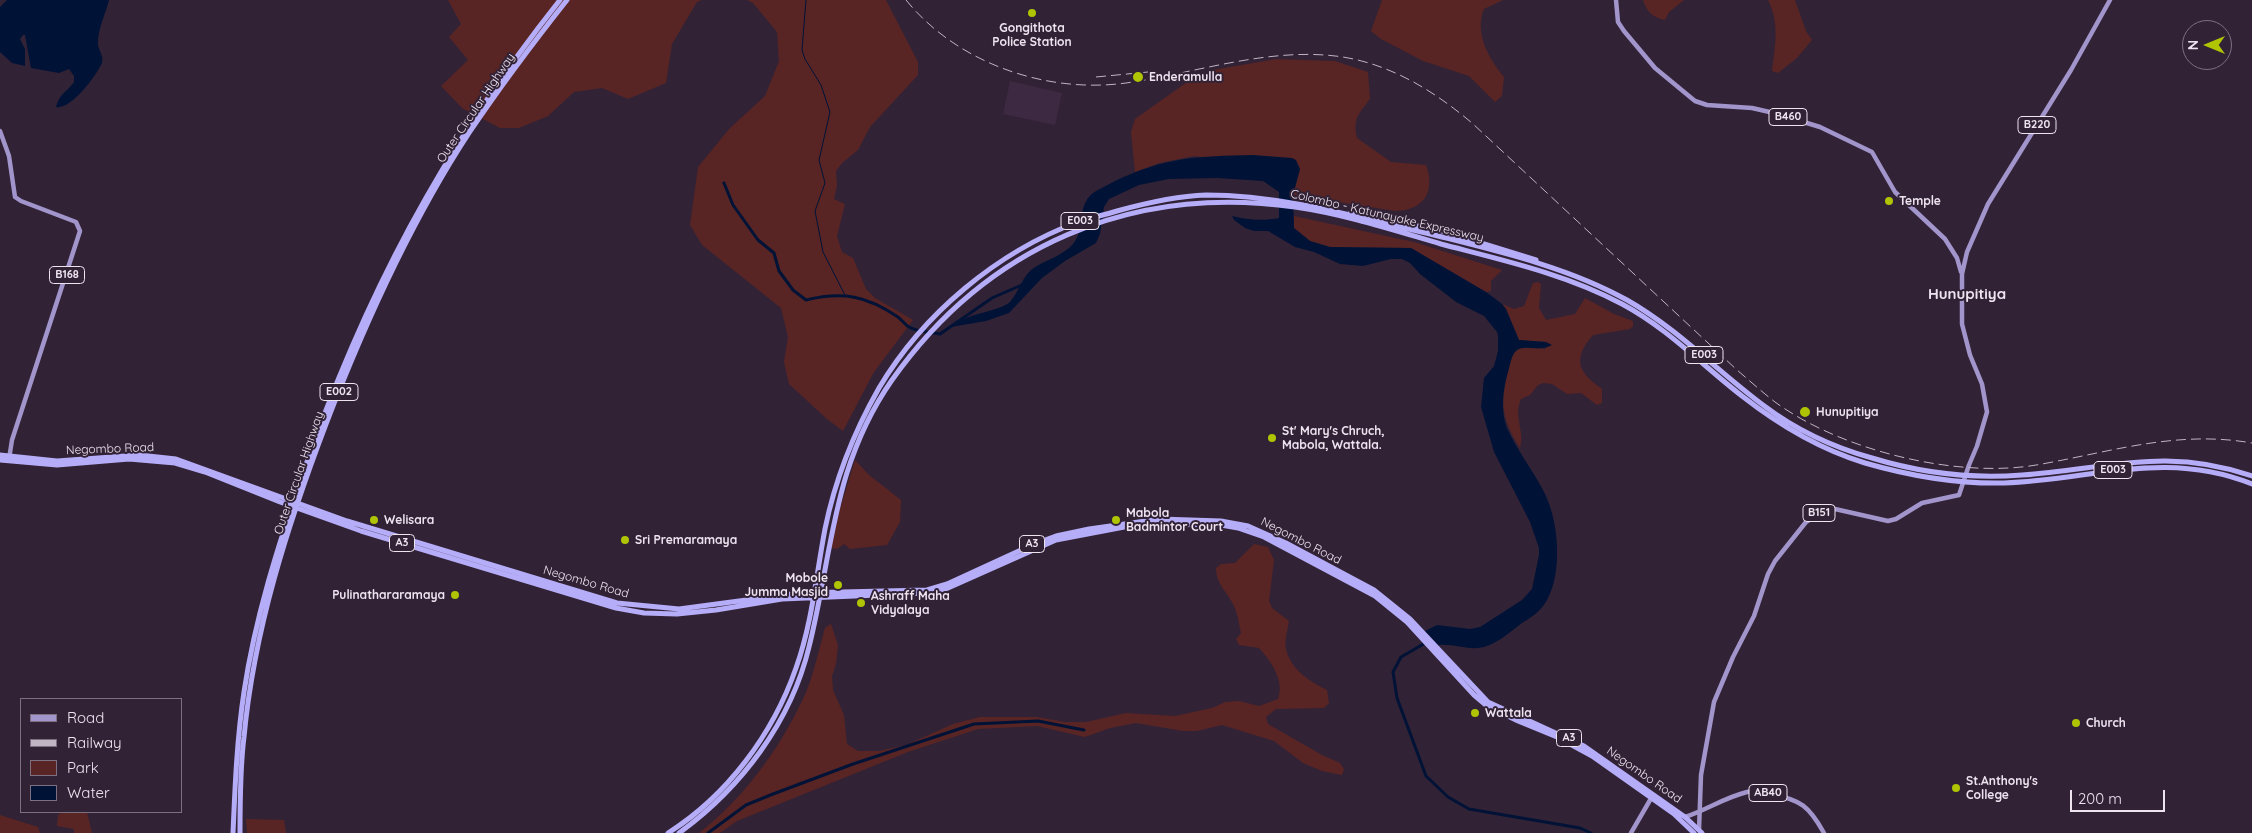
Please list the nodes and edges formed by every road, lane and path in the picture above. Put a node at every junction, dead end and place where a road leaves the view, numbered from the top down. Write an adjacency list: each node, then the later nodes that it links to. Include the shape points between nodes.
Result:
1 (560, 0): 23 (highway, Outer Circular Highway / E002, via 492,91 428,192 374,295 327,407 272,568 253,644 238,739)
2 (567, 0): 24 (highway, Outer Circular Highway / E002, via 509,75 432,194 380,296 333,408 294,514 261,631 244,738)
3 (1616, 0): 11 (main road, B460, via 1618,22 1624,31 1655,68 1695,100 1707,105 1774,113 1820,127 1872,152 1901,200 1945,239)
4 (2110, 0): 11 (main road, B220, via 1988,204 1973,234)
5 (0, 131): 14 (main road, B168, via 9,156 15,197 76,222 80,232 12,440)
6 (1298, 205): 7 (highway, Colombo - Katunayake Expressway / E003); 12 (highway, Colombo - Katunayake Expressway / E003, via 1506,261); 25 (highway, Colombo - Katunayake Expressway / E003, via 1206,195 1151,202 1078,222 993,266 933,318 905,350 870,404 843,466 826,527 802,650 781,706 731,779); 26 (highway, Colombo - Katunayake Expressway / E003, via 1180,204 1118,216 1029,253 990,279 938,323 886,390 856,448 832,526 809,650 791,699 751,764 719,800)
7 (1311, 205): 8 (highway); 9 (highway, Colombo - Katunayake Expressway / E003, via 1439,236)
8 (1326, 208): 9 (highway, via 1442,234); 10 (highway, via 1442,231 1537,260)
9 (1554, 269): 10 (highway, Colombo - Katunayake Expressway / E003)
10 (1568, 274): 12 (highway, Colombo - Katunayake Expressway / E003, via 1600,286)
11 (1962, 274): 20 (main road, B151, via 1962,324 1982,384 1987,412 1959,495 1922,503 1893,520 1878,520 1834,509 1820,512 1806,522 1770,569 1754,616 1712,707)
12 (1626, 303): 17 (highway, Colombo - Katunayake Expressway / E003, via 1689,342 1759,405 1798,428 1855,453 1911,469)
13 (0, 456): 14 (highway, Negombo Road / A3)
14 (9, 459): 15 (highway, Negombo Road / A3); 19 (highway, Negombo Road / A3, via 57,465 129,459 175,463 346,523 630,611 667,614 695,613 807,595 903,596 928,593 948,588 1056,540 1140,524 1238,528 1264,537 1375,596 1418,631 1487,706 1579,748)
15 (0, 460)
16 (2252, 476): 17 (highway, Colombo - Katunayake Expressway / E003, via 2205,464 2155,460)
17 (1972, 479): 18 (highway, Colombo - Katunayake Expressway / E003, via 2008,483 2165,466 2204,470)
18 (2252, 484)
19 (1652, 795): 21 (highway, Negombo Road / A3); 22 (highway, Negombo Road / A3); 27 (main road)
20 (1698, 811): 21 (main road); 22 (main road); 28 (main road, AB40, via 1749,791 1767,793 1792,798 1805,805)
21 (1685, 817): 22 (highway, Negombo Road / A3)
22 (1698, 832)
23 (233, 833)
24 (240, 833)
25 (668, 833)
26 (680, 833)
27 (1632, 833)
28 (1824, 833)

